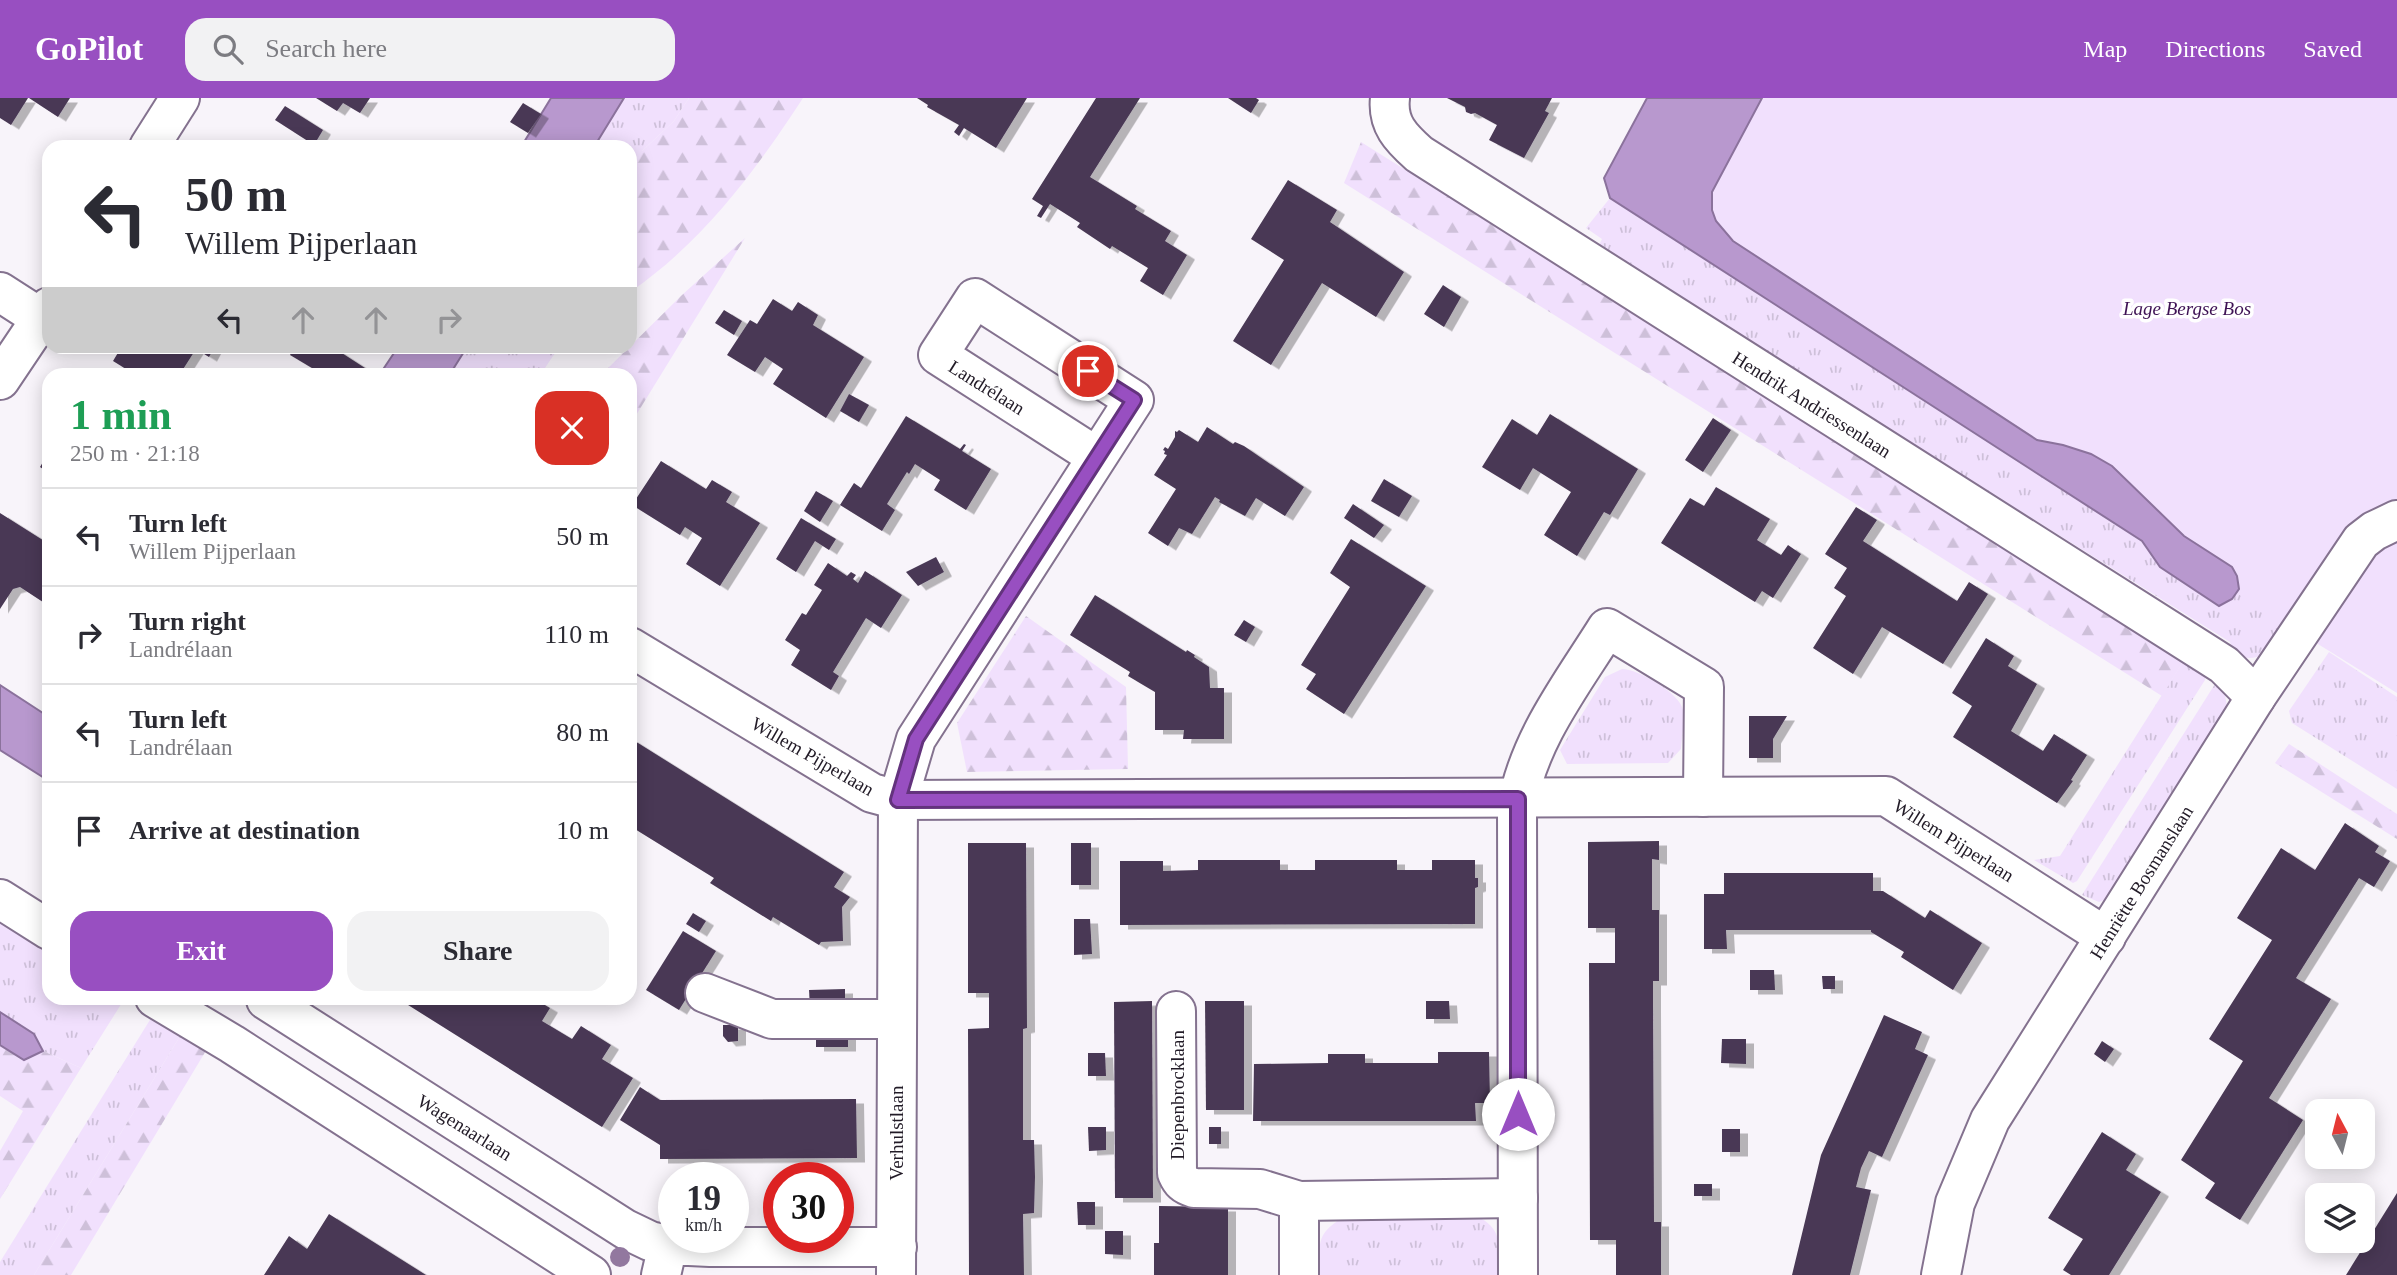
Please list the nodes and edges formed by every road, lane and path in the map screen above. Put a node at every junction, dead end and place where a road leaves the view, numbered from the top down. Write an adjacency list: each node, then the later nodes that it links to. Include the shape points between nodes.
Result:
1 (180, 98): 3 (street)
2 (1390, 98): 11 (street, Hendrik Andriessenlaan, via 1392,124 1419,154 2224,665)
3 (153, 140)
4 (0, 292): 5 (street)
5 (42, 312)
6 (42, 317): 7 (street)
7 (0, 380)
8 (1097, 457): 8 (street, Landrélaan, via 1134,400 975,298 938,355); 14 (street, Landrélaan, via 916,739)
9 (2395, 520): 11 (street, Henriëtte Bosmanslaan, via 2361,541)
10 (637, 651): 14 (street, Willem Pijperlaan, via 872,793)
11 (2256, 697): 17 (street, Henriëtte Bosmanslaan)
12 (1703, 797): 13 (street, Willem Pijperlaan); 13 (street, via 1704,687 1607,628 1540,736); 17 (street, Willem Pijperlaan, via 1886,796)
13 (1518, 799): 14 (street, Willem Pijperlaan); 25 (street)
14 (898, 800): 23 (street, Verhulstlaan)
15 (0, 899): 16 (street)
16 (42, 926)
17 (2106, 937): 32 (street, Henriëtte Bosmanslaan, via 1990,1120 1955,1203)
18 (705, 993): 23 (street, via 772,1019)
19 (167, 1005): 24 (street)
20 (261, 1005): 24 (street, Wagenaarlaan)
21 (275, 1005): 27 (street, Wagenaarlaan, via 650,1241)
22 (1176, 1011): 26 (street, Diepenbrocklaan, via 1180,1181 1194,1188 1268,1190)
23 (896, 1019): 28 (street, Verhulstlaan)
24 (232, 1044): 29 (street)
25 (1518, 1198): 26 (street, Diepenbrocklaan); 31 (street)
26 (1299, 1201): 30 (street)
27 (665, 1260): 28 (street, Verhulstlaan, via 710,1247)
28 (896, 1261)
29 (591, 1275)
30 (1299, 1275)
31 (1518, 1275)
32 (1941, 1275)

